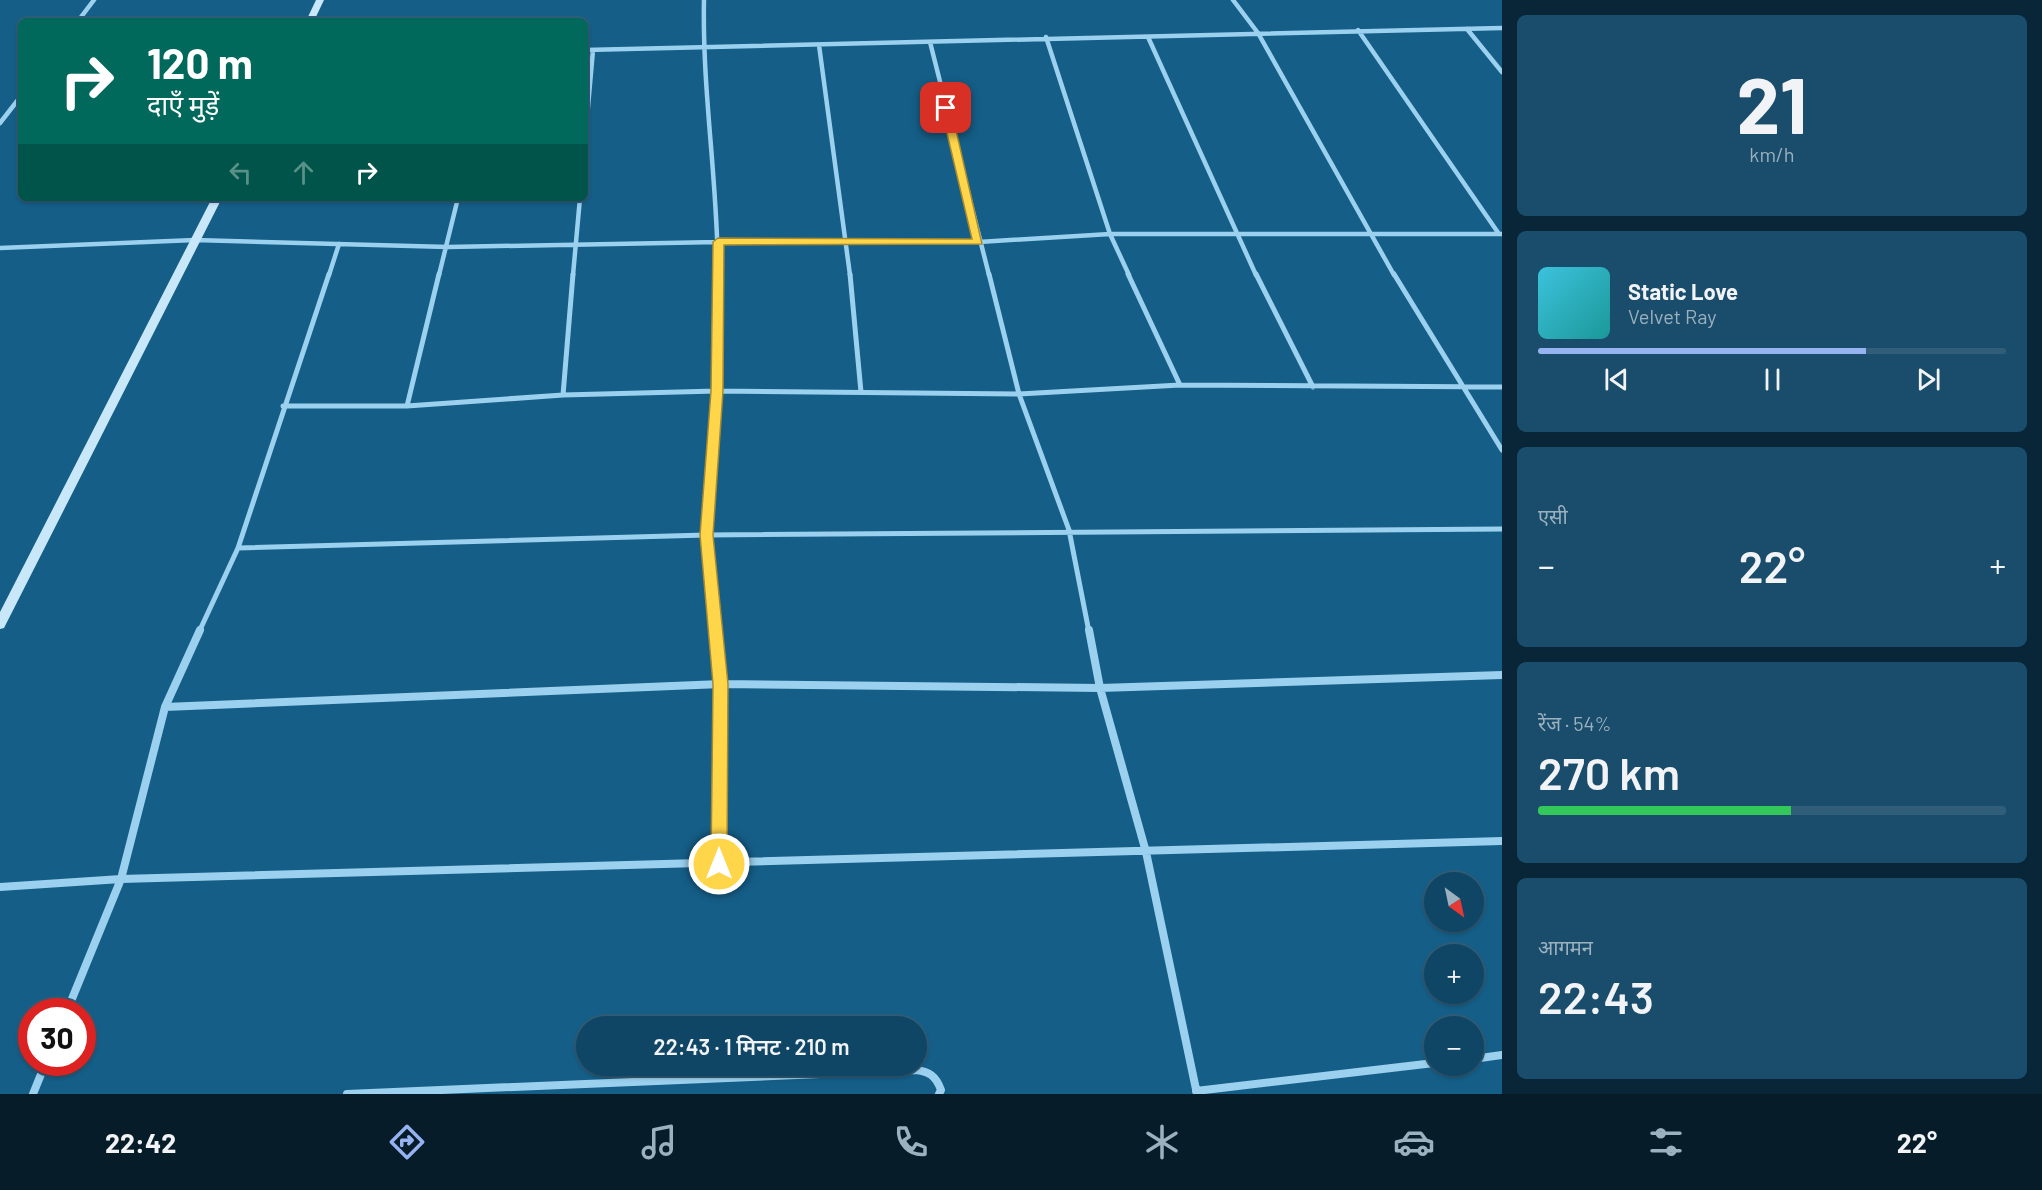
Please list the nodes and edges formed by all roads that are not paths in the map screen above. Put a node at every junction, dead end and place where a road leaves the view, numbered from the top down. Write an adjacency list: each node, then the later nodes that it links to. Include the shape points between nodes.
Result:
1 (94, 0): 5 (street)
2 (321, 0): 6 (street)
3 (704, 0): 15 (street)
4 (1233, 0): 10 (street)
5 (80, 18)
6 (312, 18)
7 (1502, 28): 8 (street)
8 (1467, 29): 9 (street); 18 (street)
9 (1358, 30): 10 (street); 28 (street)
10 (1258, 33): 12 (street); 26 (street)
11 (1046, 37): 12 (street); 13 (street); 25 (street)
12 (1148, 37): 27 (street)
13 (930, 42): 14 (street); 32 (street)
14 (819, 45): 15 (street); 31 (street)
15 (703, 46): 17 (street); 30 (street)
16 (588, 50): 17 (street)
17 (592, 50): 20 (street)
18 (1502, 72)
19 (18, 100): 21 (street)
20 (588, 102)
21 (0, 123)
22 (216, 201): 29 (street)
23 (457, 201): 35 (street)
24 (580, 201): 34 (street)
25 (1110, 234): 27 (street); 32 (street); 37 (street)
26 (1370, 234): 27 (street); 28 (street); 40 (street)
27 (1236, 235): 38 (street)
28 (1501, 235)
29 (195, 240): 33 (street); 36 (street); 52 (street)
30 (718, 242): 31 (street); 34 (street); 41 (street)
31 (847, 242): 32 (street); 42 (street)
32 (979, 242): 43 (street)
33 (339, 244): 35 (street); 45 (street)
34 (576, 245): 35 (street); 44 (street)
35 (448, 247): 46 (street)
36 (0, 248)
37 (1180, 385): 38 (street); 43 (street)
38 (1313, 387): 40 (street)
39 (1502, 387): 40 (street)
40 (1465, 388): 47 (street)
41 (717, 391): 42 (street); 44 (street); 50 (street)
42 (861, 392): 43 (street)
43 (1019, 394): 49 (street)
44 (563, 395): 46 (street)
45 (283, 406): 46 (street); 51 (street)
46 (407, 406)
47 (1502, 450)
48 (1502, 529): 49 (street)
49 (1069, 530): 50 (street); 55 (street)
50 (706, 535): 51 (street); 54 (street)
51 (238, 548): 56 (street)
52 (0, 624)
53 (1502, 675): 55 (street)
54 (721, 684): 55 (street); 56 (street); 59 (street)
55 (1100, 688): 58 (street)
56 (165, 707): 60 (street)
57 (1502, 841): 58 (street)
58 (1146, 852): 59 (street); 67 (street)
59 (719, 864): 60 (street)
60 (121, 879): 61 (street); 62 (street)
61 (0, 887)
62 (72, 998)
63 (1502, 1056): 64 (street)
64 (1484, 1058)
65 (1424, 1064): 67 (street)
66 (40, 1076): 68 (street)
67 (1196, 1093)
68 (33, 1094)
69 (346, 1094): 70 (street, via 915,1070 929,1071 938,1079)
70 (939, 1094)

